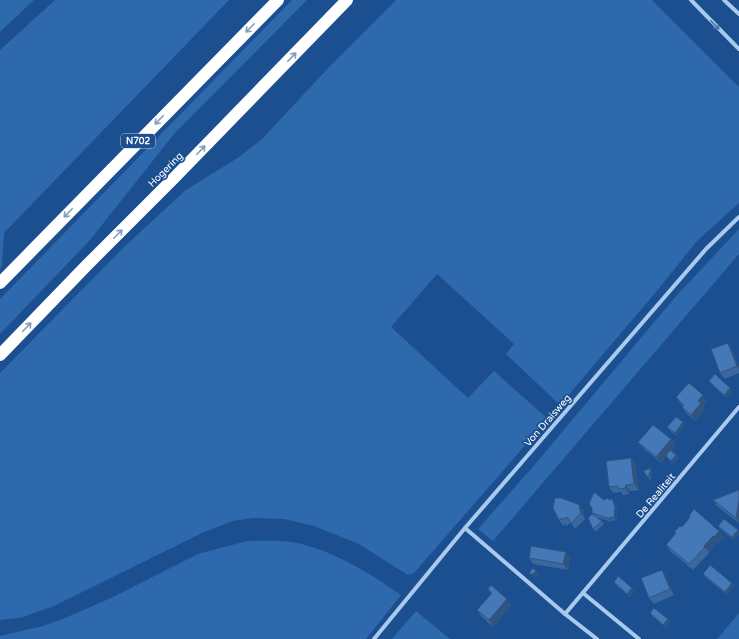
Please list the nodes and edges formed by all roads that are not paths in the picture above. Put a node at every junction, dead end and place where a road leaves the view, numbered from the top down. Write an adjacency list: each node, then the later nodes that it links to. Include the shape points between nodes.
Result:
1 (278, 0): 8 (highway, N702, one-way to 8)
2 (347, 0): 9 (highway, Hogering, one-way to 2)
3 (691, 0): 6 (street, one-way to 6)
4 (724, 0): 5 (street)
5 (739, 14)
6 (739, 49)
7 (739, 217): 11 (street, Von Draisweg, via 706,249)
8 (0, 283)
9 (0, 355)
10 (739, 407): 12 (street, De Realiteit)
11 (465, 528): 13 (street); 14 (street, Von Draisweg)
12 (583, 593): 13 (street, De Realiteit); 16 (street)
13 (565, 614): 15 (street)
14 (374, 639)
15 (597, 639)
16 (639, 639)

